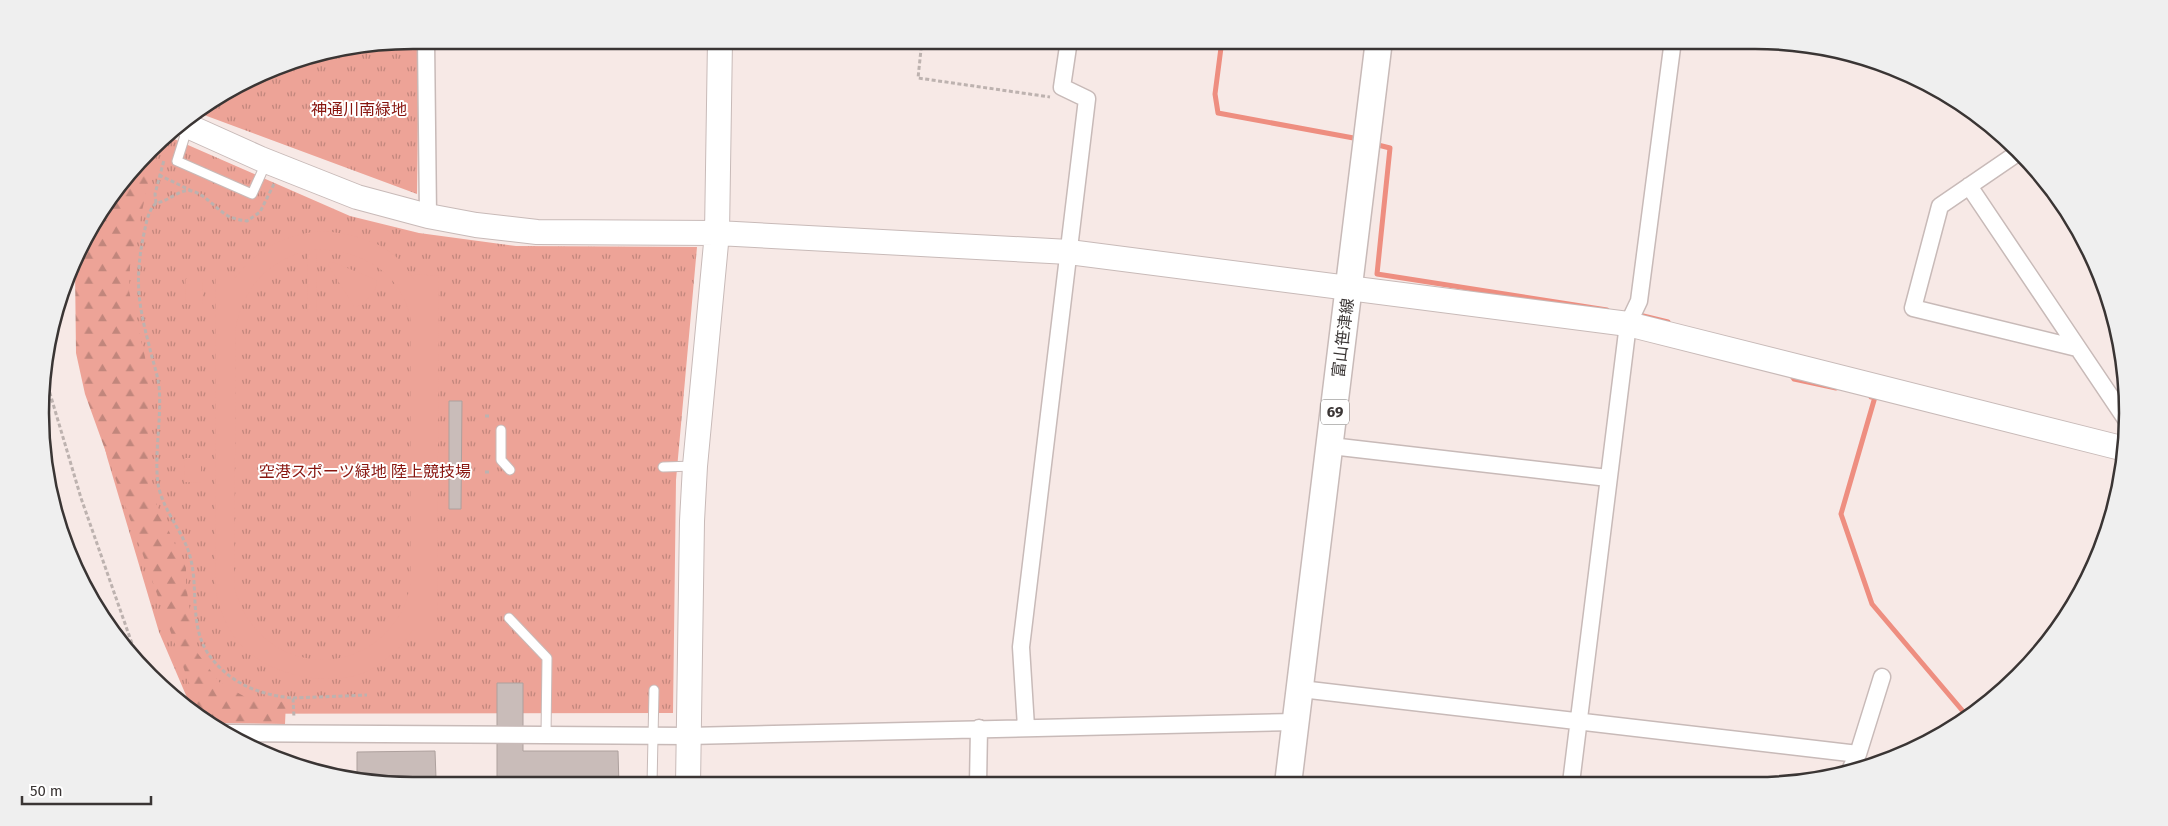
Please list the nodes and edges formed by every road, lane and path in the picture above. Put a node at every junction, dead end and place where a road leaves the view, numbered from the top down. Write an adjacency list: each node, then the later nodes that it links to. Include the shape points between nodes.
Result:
1 (426, 49): 17 (street)
2 (720, 49): 18 (street)
3 (921, 49): 7 (path, via 918,78 1059,99)
4 (1068, 49): 7 (street)
5 (1379, 49): 20 (main road, 富山笹津線 / 69)
6 (1672, 49): 21 (street, via 1639,301)
7 (1062, 87): 19 (street, via 1087,99)
8 (188, 127): 12 (street)
9 (183, 131): 12 (lane, via 176,161 252,194)
10 (166, 153): 13 (path)
11 (2014, 156): 14 (street)
12 (274, 164): 15 (path, via 260,212 247,221 227,215); 17 (street, via 357,197)
13 (160, 175): 15 (path); 16 (path)
14 (1969, 186): 22 (street); 22 (street, via 1940,206 1913,308)
15 (191, 191): 16 (path)
16 (156, 203): 42 (path, via 150,209 137,269 138,295 158,386 158,483 190,557 200,637 212,658 230,678 257,691)
17 (428, 216): 18 (street, via 537,232)
18 (717, 233): 19 (street); 30 (street)
19 (1069, 252): 20 (street); 45 (street, via 1021,647)
20 (1349, 289): 21 (street); 28 (main road, 富山笹津線 / 69)
21 (1628, 324): 29 (street); 35 (street)
22 (2077, 348): 24 (street)
23 (50, 393): 37 (path, via 81,498)
24 (2119, 409)
25 (485, 416): 26 (path)
26 (490, 416)
27 (501, 430): 32 (lane, via 501,460)
28 (1331, 446): 35 (street); 39 (main road, 富山笹津線 / 69)
29 (2117, 447)
30 (694, 466): 31 (lane); 51 (street)
31 (663, 467)
32 (510, 470)
33 (485, 472): 34 (path)
34 (490, 472)
35 (1608, 478): 44 (street)
36 (509, 618): 48 (lane, via 547,658)
37 (133, 645)
38 (1882, 677): 52 (street)
39 (1301, 689): 43 (main road, 富山笹津線 / 69); 44 (street)
40 (654, 690): 50 (lane)
41 (367, 695): 42 (path)
42 (293, 698): 49 (path)
43 (1296, 722): 45 (street); 56 (main road, 富山笹津線 / 69)
44 (1578, 722): 52 (street); 57 (street)
45 (1026, 727): 46 (street)
46 (979, 728): 51 (street); 55 (street)
47 (241, 734): 49 (street)
48 (546, 735): 49 (street); 50 (street)
49 (297, 736)
50 (652, 736): 51 (street); 53 (lane)
51 (688, 736): 54 (street)
52 (1854, 761)
53 (652, 777)
54 (688, 777)
55 (978, 777)
56 (1289, 777)
57 (1572, 777)

